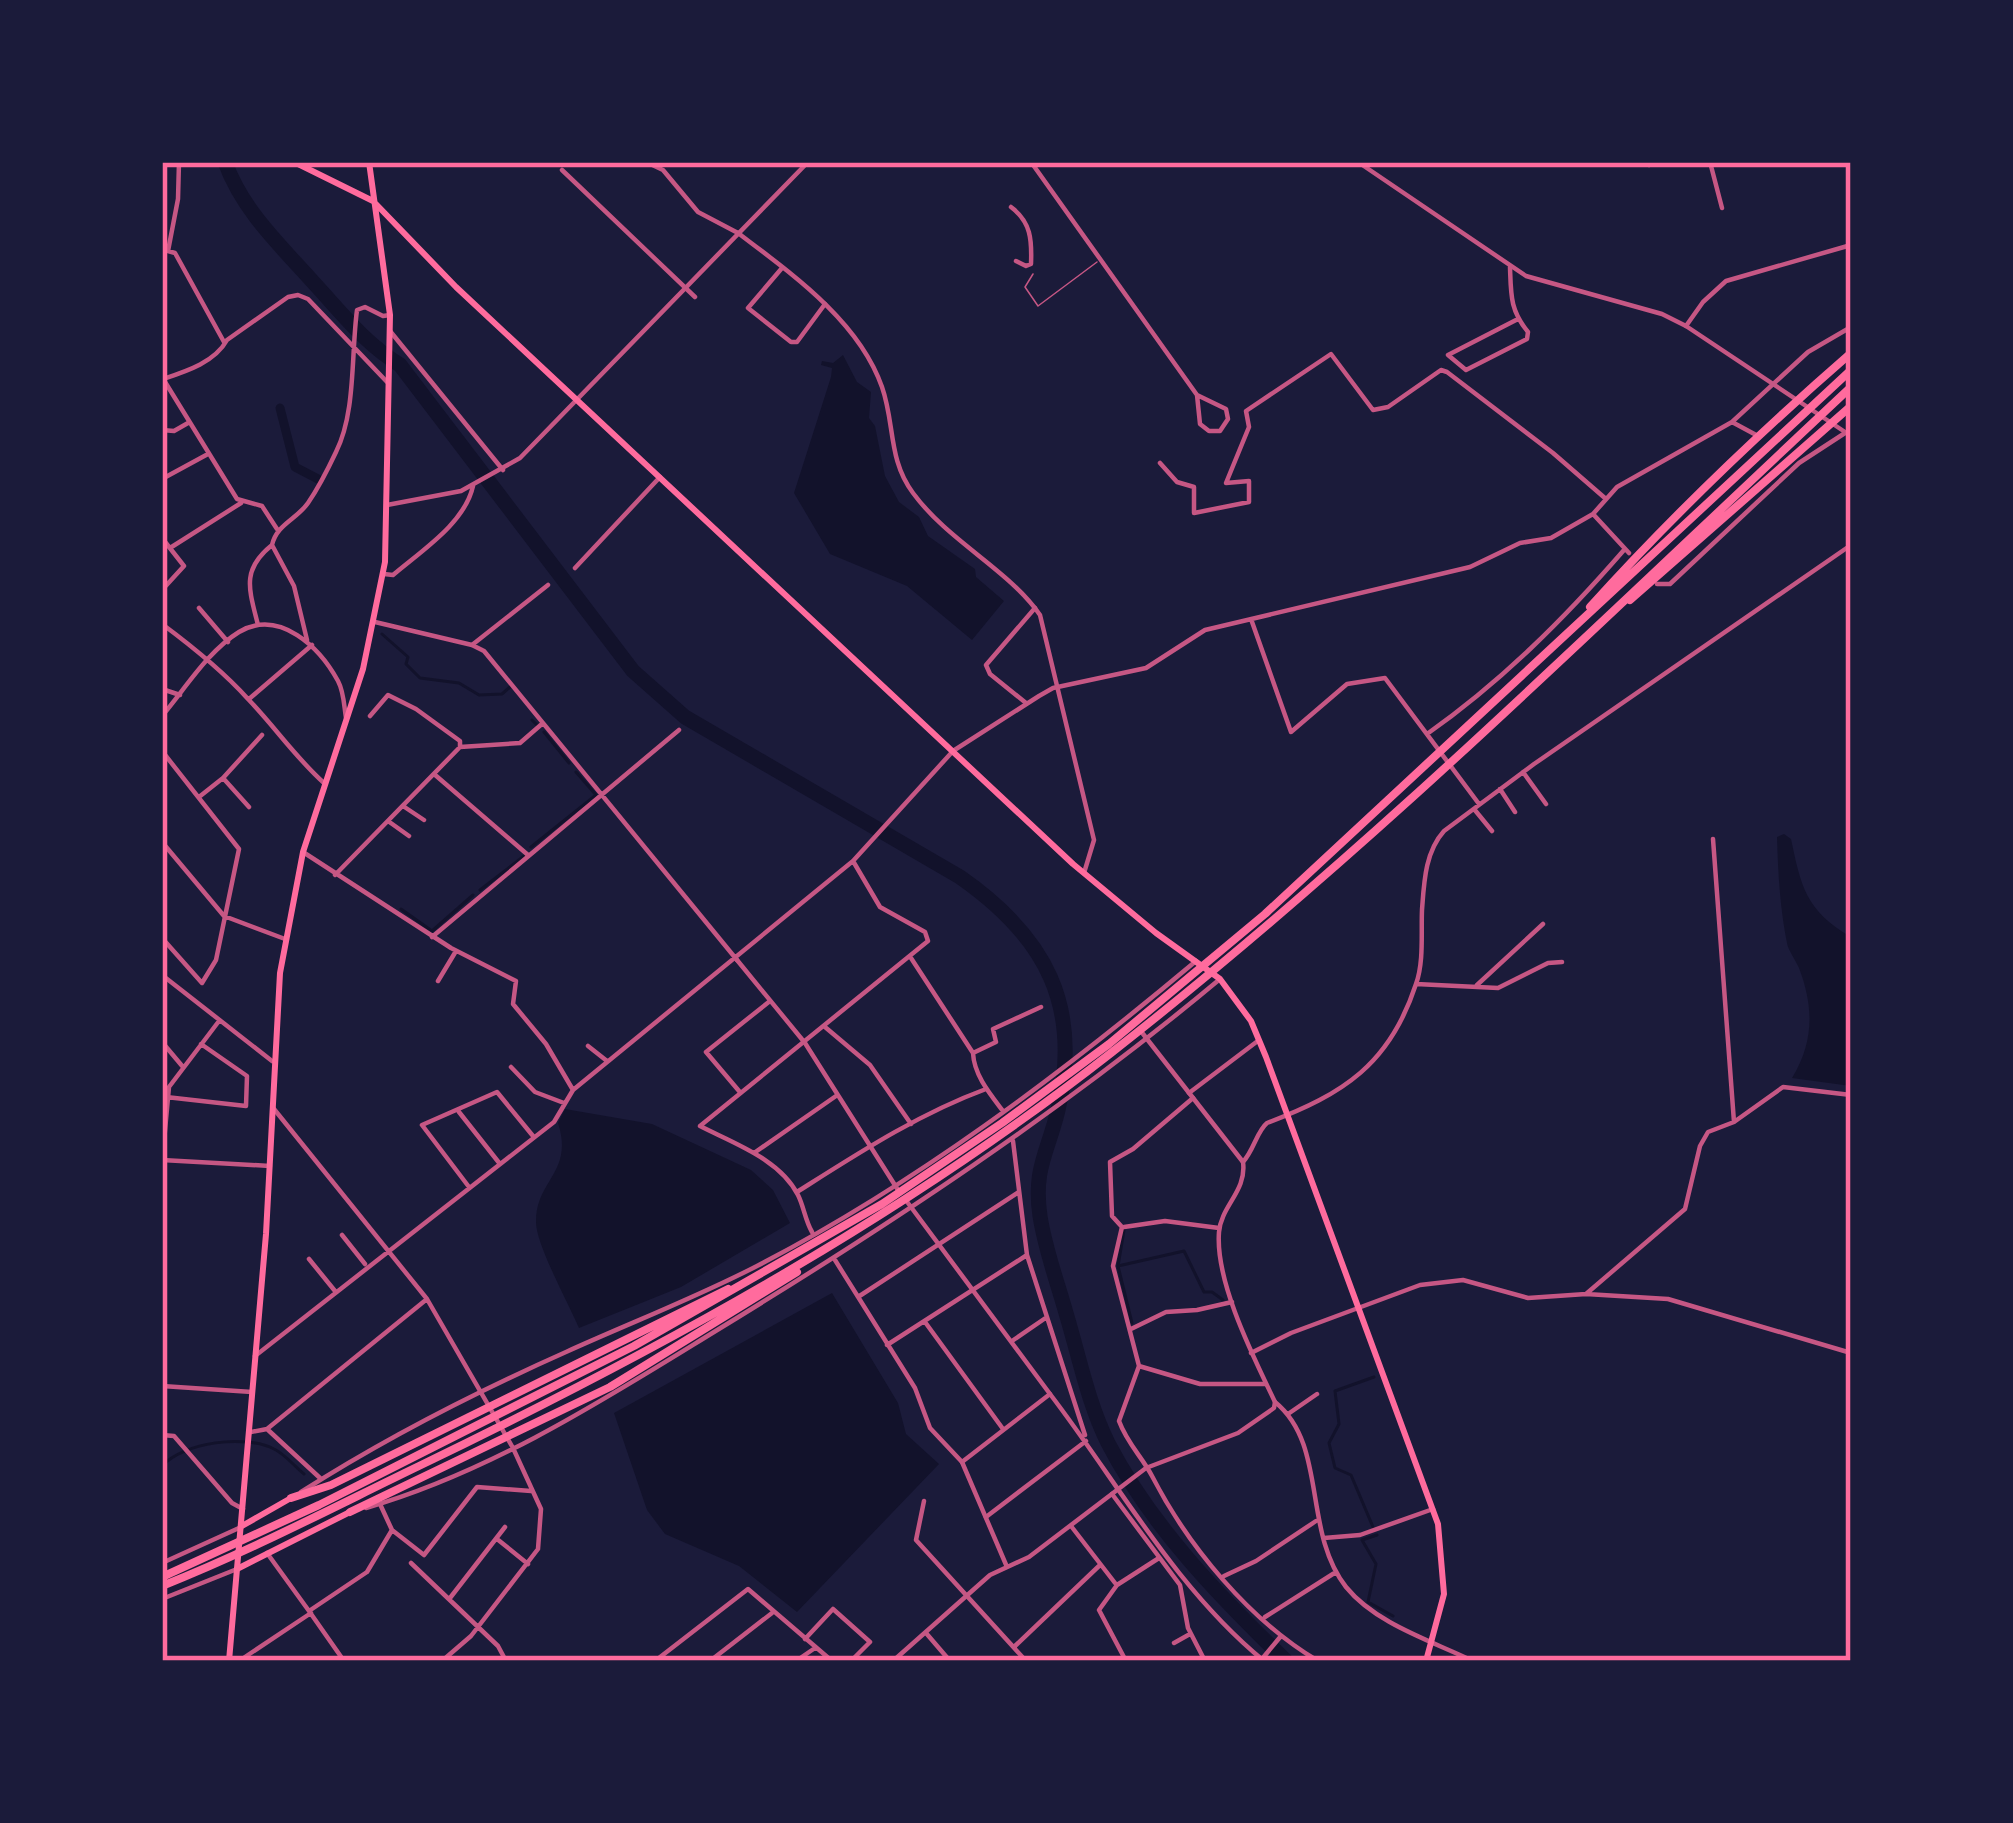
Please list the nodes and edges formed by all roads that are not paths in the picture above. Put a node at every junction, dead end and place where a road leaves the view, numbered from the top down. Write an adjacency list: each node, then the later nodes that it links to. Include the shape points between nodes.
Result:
1 (179, 162): 28 (street, via 168,251)
2 (294, 162): 10 (main road)
3 (369, 162): 10 (main road)
4 (646, 162): 13 (street, via 663,170 698,212)
5 (808, 162): 13 (street)
6 (1031, 162): 15 (street)
7 (1358, 162): 17 (street)
8 (1710, 162): 12 (street)
9 (562, 170): 20 (street)
10 (374, 201): 23 (main road); 38 (main road)
11 (1011, 207): 16 (street, via 1030,236 1031,263)
12 (1722, 208)
13 (738, 232): 18 (street); 20 (street)
14 (1851, 244): 25 (street, via 1726,281)
15 (1100, 260): 19 (lane, via 1038,306 1025,287); 36 (street)
16 (1016, 261)
17 (1510, 267): 24 (street); 25 (street)
18 (782, 268): 22 (street); 22 (street, via 748,308 797,342)
19 (1033, 274)
20 (686, 288): 21 (street); 38 (street)
21 (695, 297)
22 (825, 304): 69 (street, via 883,388 895,461 911,491 955,541)
23 (390, 315): 27 (main road); 29 (street, via 360,307)
24 (1518, 319): 24 (street, via 1527,338 1466,370 1448,355)
25 (1686, 326): 33 (street)
26 (1851, 327): 33 (street)
27 (390, 331): 34 (main road); 50 (street)
28 (225, 344): 29 (street, via 298,295); 32 (street)
29 (352, 347): 34 (street); 58 (street, via 345,425 326,473 305,507)
30 (1851, 353): 37 (highway)
31 (1851, 370): 77 (highway)
32 (163, 378): 41 (street)
33 (1774, 383): 37 (street); 40 (street)
34 (392, 386): 56 (main road)
35 (1851, 387): 78 (highway)
36 (1197, 395): 36 (street, via 1226,410 1220,431 1200,424)
37 (1798, 398): 42 (street); 46 (highway)
38 (579, 400): 50 (street); 51 (main road)
39 (1851, 406): 42 (highway)
40 (1732, 422): 46 (street); 54 (street)
41 (188, 423): 44 (street); 48 (street)
42 (1833, 424): 45 (street); 78 (highway)
43 (1538, 429): 47 (street)
44 (162, 430)
45 (1849, 434): 65 (street, via 1799,463 1670,584)
46 (1761, 436): 77 (highway, via 1679,510)
47 (1532, 437): 49 (street, via 1441,370 1373,410 1331,354 1246,411 1249,427 1226,483 1249,482 1249,502 1194,513 1194,487); 54 (street)
48 (208, 454): 52 (street); 55 (street)
49 (1160, 463)
50 (503, 470): 53 (street)
51 (661, 477): 63 (street); 93 (main road)
52 (162, 479)
53 (473, 486): 56 (street); 64 (street, via 444,532)
54 (1606, 499): 57 (street)
55 (242, 502): 58 (street, via 262,506); 62 (street)
56 (387, 505): 64 (main road)
57 (1594, 514): 70 (street, via 1470,568); 90 (street, via 1626,552 1514,668)
58 (278, 529): 60 (street)
59 (162, 538): 62 (street)
60 (272, 545): 73 (street, via 250,570); 75 (street, via 294,586)
61 (1851, 545): 95 (street)
62 (170, 548): 67 (street, via 184,566)
63 (575, 568)
64 (384, 574): 71 (main road)
65 (1657, 584)
66 (548, 585): 76 (street)
67 (162, 590)
68 (200, 608): 74 (street)
69 (1035, 608): 80 (street); 84 (street, via 986,665)
70 (1251, 620): 80 (street, via 1185,640 1146,668); 90 (street, via 1292,732 1348,684 1379,676)
71 (375, 622): 76 (street); 87 (main road)
72 (162, 624): 79 (street)
73 (258, 627): 74 (street); 75 (street, via 289,630)
74 (228, 642): 79 (street)
75 (309, 643): 83 (street); 87 (street, via 339,682)
76 (472, 644): 88 (street)
77 (1557, 644): 119 (highway)
78 (1564, 654): 119 (highway)
79 (208, 661): 82 (street); 83 (street)
80 (1060, 688): 84 (street); 116 (street, via 1094,840)
81 (162, 689): 82 (street)
82 (180, 695): 85 (street)
83 (249, 699): 98 (street)
84 (1027, 704): 93 (street)
85 (162, 716)
86 (370, 716): 92 (street, via 388,695)
87 (346, 718): 98 (main road)
88 (543, 723): 92 (street, via 520,743); 100 (street)
89 (680, 730): 100 (street)
90 (1427, 734): 104 (street)
91 (262, 735): 97 (street)
92 (460, 747): 96 (street)
93 (953, 751): 115 (street); 116 (main road)
94 (162, 752): 101 (street)
95 (1523, 772): 99 (street); 102 (street)
96 (434, 774): 103 (street); 114 (street)
97 (223, 778): 101 (street); 105 (street)
98 (326, 784): 113 (main road)
99 (1500, 789): 104 (street); 106 (street)
100 (600, 795): 114 (street); 126 (street)
101 (199, 797): 118 (street, via 239,849)
102 (1546, 804)
103 (403, 806): 107 (street); 108 (street)
104 (1477, 806): 109 (street); 132 (street, via 1435,841 1427,864)
105 (249, 807)
106 (1515, 812)
107 (424, 820)
108 (388, 821): 110 (street); 117 (street)
109 (1492, 831)
110 (410, 836)
111 (1713, 839): 162 (street)
112 (162, 842): 118 (street)
113 (303, 852): 117 (street); 123 (main road)
114 (528, 855): 121 (street)
115 (853, 862): 125 (street, via 880,907 928,937); 126 (street)
116 (1084, 873): 127 (main road)
117 (335, 875): 121 (street)
118 (224, 916): 122 (street, via 216,961 202,983); 123 (street)
119 (1268, 917): 179 (highway, via 1070,1084); 185 (highway, via 1058,1083)
120 (1543, 924): 133 (street)
121 (432, 937): 124 (street)
122 (162, 938)
123 (285, 939): 146 (main road)
124 (456, 951): 131 (street); 150 (street, via 516,981 513,1004)
125 (910, 956): 138 (street); 145 (street)
126 (737, 960): 134 (street); 147 (street)
127 (1196, 961): 130 (main road); 136 (street)
128 (1562, 962): 133 (street, via 1498,988)
129 (162, 975): 137 (street)
130 (1220, 980): 139 (street); 140 (main road)
131 (438, 981)
132 (1416, 984): 133 (street); 161 (street, via 1392,1042 1331,1095)
133 (1477, 985)
134 (770, 1001): 142 (street); 152 (street, via 706,1052)
135 (1041, 1007): 145 (street, via 992,1029 996,1042)
136 (1129, 1017): 139 (street); 160 (street)
137 (219, 1021): 143 (street); 146 (street)
138 (825, 1027): 142 (street); 163 (street, via 870,1065)
139 (1148, 1040): 153 (street); 165 (street)
140 (1259, 1040): 153 (street); 161 (main road)
141 (162, 1042): 148 (street)
142 (805, 1043): 152 (street); 155 (street)
143 (201, 1044): 148 (street); 156 (street, via 247,1076 246,1106)
144 (588, 1046): 147 (street)
145 (974, 1053): 151 (street)
146 (272, 1061): 158 (main road)
147 (608, 1063): 150 (street)
148 (183, 1067): 156 (street)
149 (511, 1067): 157 (street, via 535,1092)
150 (573, 1090): 157 (street)
151 (986, 1090): 160 (street); 163 (street)
152 (740, 1093): 167 (street, via 700,1126)
153 (1191, 1095): 169 (street); 177 (street, via 1111,1160 1112,1216)
154 (1851, 1095): 162 (street, via 1783,1087)
155 (836, 1096): 166 (street); 167 (street)
156 (166, 1097): 168 (street)
157 (564, 1103): 164 (street)
158 (270, 1105): 171 (main road); 183 (street)
159 (458, 1110): 164 (street, via 497,1092); 170 (street); 173 (street, via 422,1125)
160 (1003, 1111): 172 (street)
161 (1288, 1115): 169 (street, via 1261,1128); 195 (main road)
162 (1734, 1123): 191 (street, via 1708,1132 1685,1209)
163 (910, 1124): 166 (street)
164 (534, 1137): 170 (street)
165 (1013, 1141): 175 (street); 176 (street)
166 (870, 1146): 172 (street); 174 (street)
167 (754, 1153): 174 (street)
168 (162, 1161): 171 (street)
169 (1243, 1162): 178 (street, via 1242,1185)
170 (500, 1164): 173 (street)
171 (270, 1166): 203 (main road)
172 (894, 1185): 176 (street); 180 (street)
173 (469, 1187): 183 (street)
174 (797, 1192): 180 (street)
175 (1019, 1192): 182 (street); 184 (street)
176 (913, 1208): 182 (street); 186 (street)
177 (1122, 1227): 178 (street, via 1165,1221); 198 (street, via 1113,1266)
178 (1219, 1228): 194 (street)
179 (855, 1231): 229 (highway, via 646,1366); 250 (highway, via 640,1357 273,1537)
180 (813, 1234): 208 (street)
181 (342, 1235): 188 (street)
182 (938, 1244): 190 (street); 192 (street)
183 (388, 1249): 188 (street); 193 (street)
184 (1028, 1255): 190 (street); 196 (street)
185 (791, 1257): 224 (highway); 250 (highway, via 634,1346)
186 (833, 1258): 192 (street); 218 (street)
187 (309, 1259): 189 (street)
188 (367, 1266): 189 (street)
189 (335, 1291): 203 (street)
190 (972, 1291): 197 (street); 199 (street)
191 (1586, 1294): 195 (street, via 1528,1298 1463,1280 1420,1285); 202 (street, via 1668,1299)
192 (858, 1297): 200 (street)
193 (427, 1299): 208 (street); 213 (street)
194 (1232, 1302): 198 (street, via 1166,1312); 201 (street)
195 (1360, 1309): 201 (street); 228 (main road)
196 (1047, 1317): 199 (street); 217 (street)
197 (925, 1322): 200 (street); 214 (street)
198 (1131, 1329): 204 (street)
199 (1012, 1342): 209 (street)
200 (887, 1345): 219 (street, via 930,1428)
201 (1251, 1352): 205 (street)
202 (1851, 1352)
203 (255, 1356): 207 (main road)
204 (1138, 1366): 205 (street, via 1200,1384); 220 (street, via 1118,1417)
205 (1266, 1384): 211 (street)
206 (162, 1387): 207 (street)
207 (252, 1392): 215 (main road)
208 (482, 1392): 218 (street); 221 (street)
209 (1050, 1394): 214 (street); 217 (street)
210 (1317, 1394): 212 (street)
211 (1275, 1402): 212 (street); 220 (street, via 1272,1413 1238,1433)
212 (1288, 1414): 231 (street, via 1305,1445)
213 (267, 1429): 215 (street); 221 (street)
214 (1004, 1430): 219 (street)
215 (248, 1432): 227 (main road)
216 (162, 1435): 227 (street, via 174,1436)
217 (1086, 1441): 223 (street); 230 (street)
218 (513, 1448): 222 (street); 226 (street)
219 (962, 1462): 230 (street)
220 (1146, 1468): 223 (street); 249 (street)
221 (322, 1479): 224 (street)
222 (533, 1491): 235 (street, via 477,1487 424,1555); 243 (street, via 542,1535)
223 (1114, 1493): 233 (street); 239 (street); 267 (street)
224 (292, 1498): 232 (main road)
225 (924, 1502): 252 (street, via 916,1540)
226 (380, 1504): 229 (street); 235 (street)
227 (243, 1509): 232 (main road)
228 (1433, 1509): 236 (street, via 1360,1535); 263 (main road, via 1444,1594)
229 (350, 1512): 238 (main road)
230 (986, 1517): 245 (street)
231 (1316, 1521): 236 (street); 249 (street)
232 (242, 1526): 241 (street); 246 (main road)
233 (1072, 1526): 244 (street); 245 (street)
234 (506, 1527): 237 (street)
235 (392, 1530): 255 (street, via 367,1572)
236 (1322, 1538): 248 (street)
237 (497, 1539): 243 (street); 254 (street)
238 (267, 1553): 246 (main road); 255 (street)
239 (1159, 1558): 251 (street); 260 (street, via 1180,1585)
240 (426, 1559): 247 (street)
241 (162, 1563)
242 (411, 1563): 247 (street)
243 (528, 1564): 258 (street)
244 (1100, 1565): 251 (street); 265 (street)
245 (1007, 1567): 252 (street)
246 (237, 1569): 253 (street); 268 (main road)
247 (418, 1569): 254 (street)
248 (1336, 1572): 257 (street); 263 (street, via 1377,1614)
249 (1223, 1576): 257 (street)
250 (162, 1581)
251 (1117, 1585): 281 (street, via 1099,1610)
252 (968, 1594): 259 (street); 265 (street)
253 (162, 1599)
254 (449, 1600): 258 (street)
255 (310, 1612): 269 (street); 270 (street)
256 (772, 1612): 262 (street); 273 (street, via 748,1589); 274 (street)
257 (1263, 1618): 261 (street)
258 (478, 1627): 271 (street); 272 (street)
259 (926, 1632): 278 (street); 279 (street)
260 (1191, 1634): 264 (street); 282 (street)
261 (1282, 1634): 267 (street); 283 (street)
262 (805, 1640): 266 (street); 277 (street, via 833,1609 870,1642)
263 (1434, 1642): 284 (main road); 285 (street)
264 (1174, 1643)
265 (1015, 1646): 280 (street)
266 (814, 1648): 275 (street); 276 (street)
267 (1263, 1660)
268 (229, 1661)
269 (238, 1661)
270 (344, 1661)
271 (442, 1661)
272 (506, 1661)
273 (655, 1661)
274 (710, 1661)
275 (796, 1661)
276 (832, 1661)
277 (851, 1661)
278 (892, 1661)
279 (950, 1661)
280 (1026, 1661)
281 (1126, 1661)
282 (1205, 1661)
283 (1318, 1661)
284 (1426, 1661)
285 (1473, 1661)

